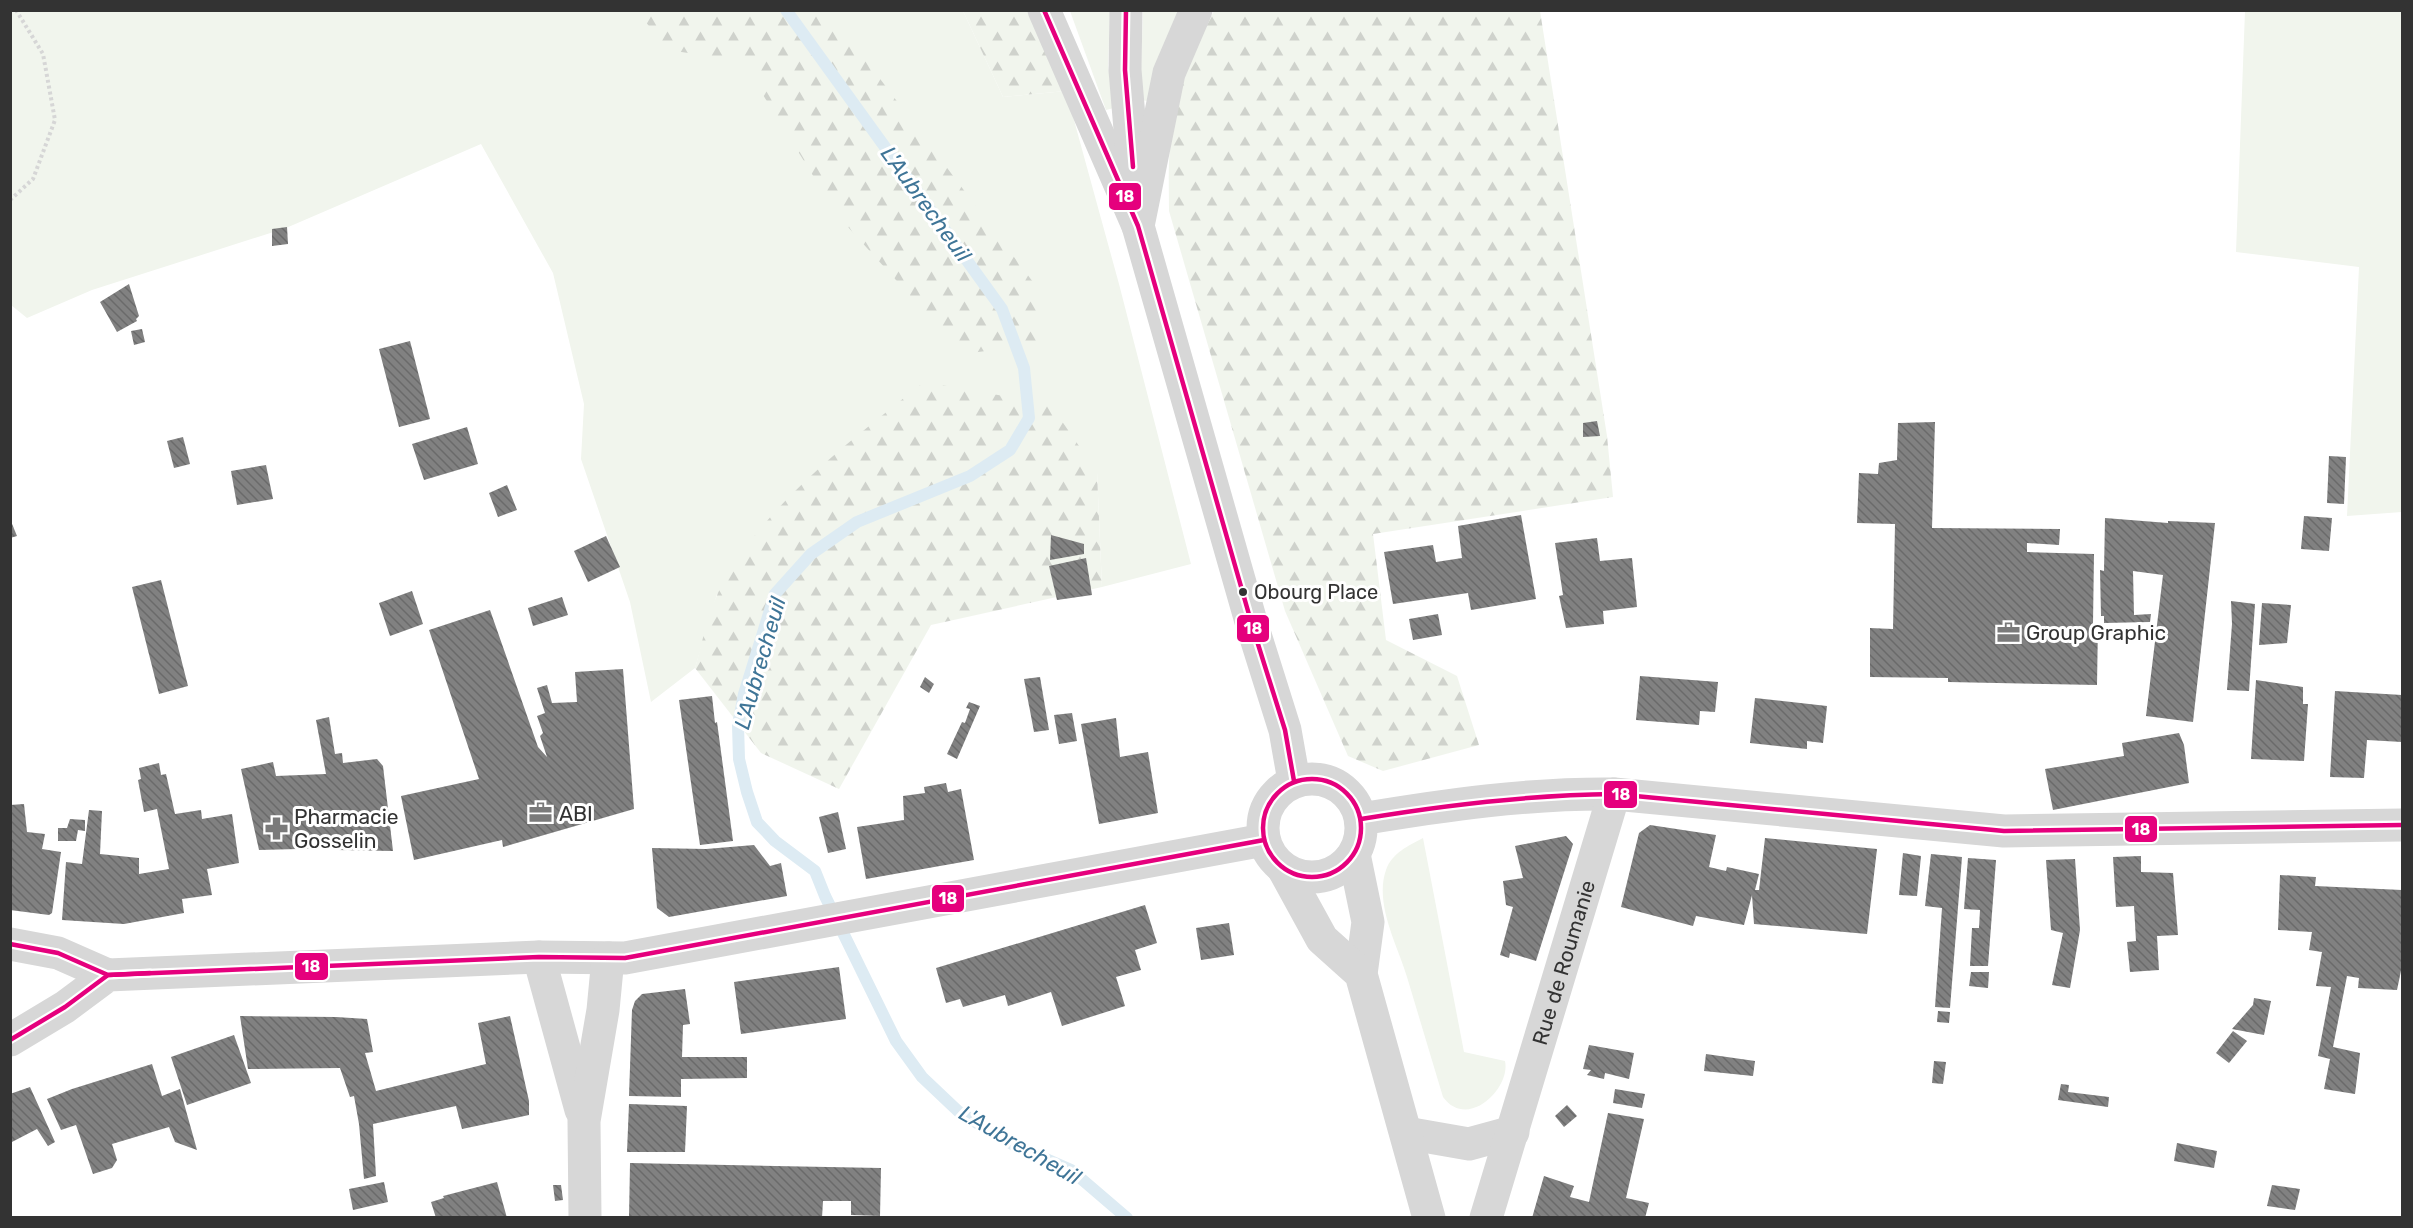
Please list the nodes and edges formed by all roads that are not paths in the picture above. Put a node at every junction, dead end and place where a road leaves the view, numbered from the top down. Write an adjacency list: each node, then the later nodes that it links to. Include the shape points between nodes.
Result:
1 (1044, 10): 4 (street)
2 (1126, 10): 4 (street, via 1125,70)
3 (1196, 10): 4 (street, via 1169,73)
4 (1138, 226): 5 (street, via 1285,730)
5 (1294, 781): 7 (street, via 1311,778 1344,789); 9 (street, via 1271,798 1262,825)
6 (1614, 794): 7 (street, via 1565,794); 8 (street, via 2004,831); 19 (street, Rue de Roumanie)
7 (1361, 819): 10 (street)
8 (2403, 825)
9 (1264, 840): 11 (street); 14 (street, via 856,913 658,953)
10 (1354, 854): 11 (street, via 1343,867 1313,878); 15 (street, via 1368,922)
11 (1283, 868): 15 (street, via 1322,939)
12 (10, 944): 16 (street, via 58,953)
13 (539, 957): 14 (street); 16 (street); 18 (street)
14 (608, 958): 18 (street)
15 (1361, 974): 20 (street)
16 (108, 975): 17 (street)
17 (10, 1040)
18 (584, 1121): 21 (street)
19 (1513, 1132): 20 (street, via 1469,1144); 23 (street, Rue de Roumanie)
20 (1406, 1133): 22 (street)
21 (585, 1218)
22 (1429, 1218)
23 (1486, 1218)

